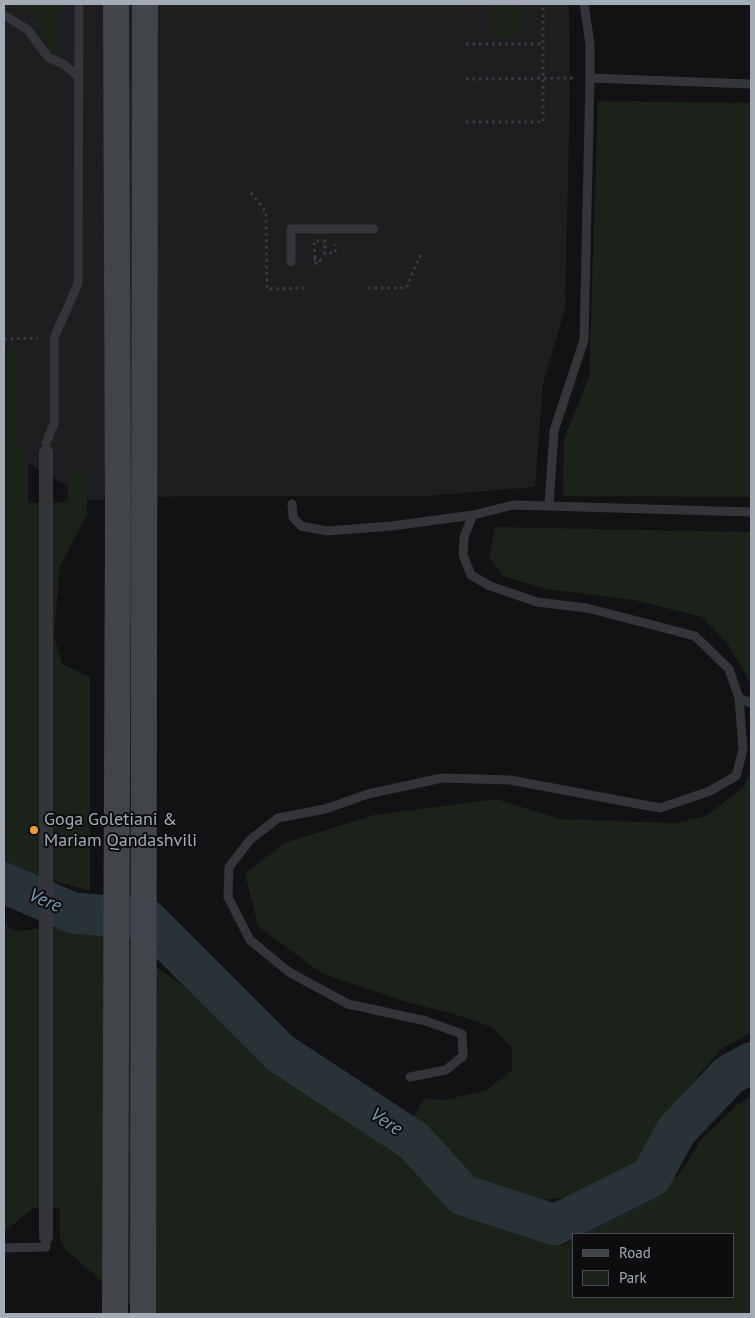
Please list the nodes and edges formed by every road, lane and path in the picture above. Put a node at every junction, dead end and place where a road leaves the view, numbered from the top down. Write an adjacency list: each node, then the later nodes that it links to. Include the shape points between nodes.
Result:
1 (80, 4): 9 (lane)
2 (116, 4): 38 (main road)
3 (144, 4): 39 (main road)
4 (543, 4): 8 (path)
5 (584, 4): 12 (lane, via 590,44)
6 (4, 15): 9 (lane, via 28,30 48,57 65,65)
7 (466, 44): 8 (path)
8 (543, 44): 10 (path)
9 (79, 78): 28 (lane, via 78,284 54,338 54,424)
10 (543, 78): 11 (path); 13 (path); 15 (path, via 543,122)
11 (568, 78)
12 (590, 78): 14 (lane); 30 (lane, via 584,340 554,431)
13 (466, 79)
14 (751, 84)
15 (466, 122)
16 (251, 192): 24 (path, via 266,212 267,289)
17 (374, 229): 21 (lane, via 291,229)
18 (422, 252): 25 (path, via 406,288)
19 (316, 256): 22 (path, bridge)
20 (325, 257): 22 (path, bridge, via 325,241 314,241 315,260 320,260)
21 (291, 262)
22 (318, 262): 23 (path)
23 (316, 268)
24 (304, 288)
25 (368, 288)
26 (22, 338): 27 (path)
27 (4, 339)
28 (46, 448): 36 (street)
29 (292, 504): 32 (lane, via 293,517 301,526 327,530)
30 (549, 506): 31 (lane); 32 (lane, via 513,505)
31 (751, 512)
32 (473, 516): 33 (lane, via 464,538 463,555 471,574 490,586 537,602 587,608 695,636 729,669)
33 (739, 698): 34 (lane); 35 (lane, via 743,750 736,776 710,791 660,808 510,780 442,778 368,794 325,810 278,818 250,840 229,867 228,898 250,940 289,972 348,1004 426,1021 462,1034 463,1056 446,1070)
34 (751, 703)
35 (410, 1077)
36 (46, 1237): 37 (lane, via 46,1247)
37 (4, 1248)
38 (115, 1314)
39 (143, 1314)

